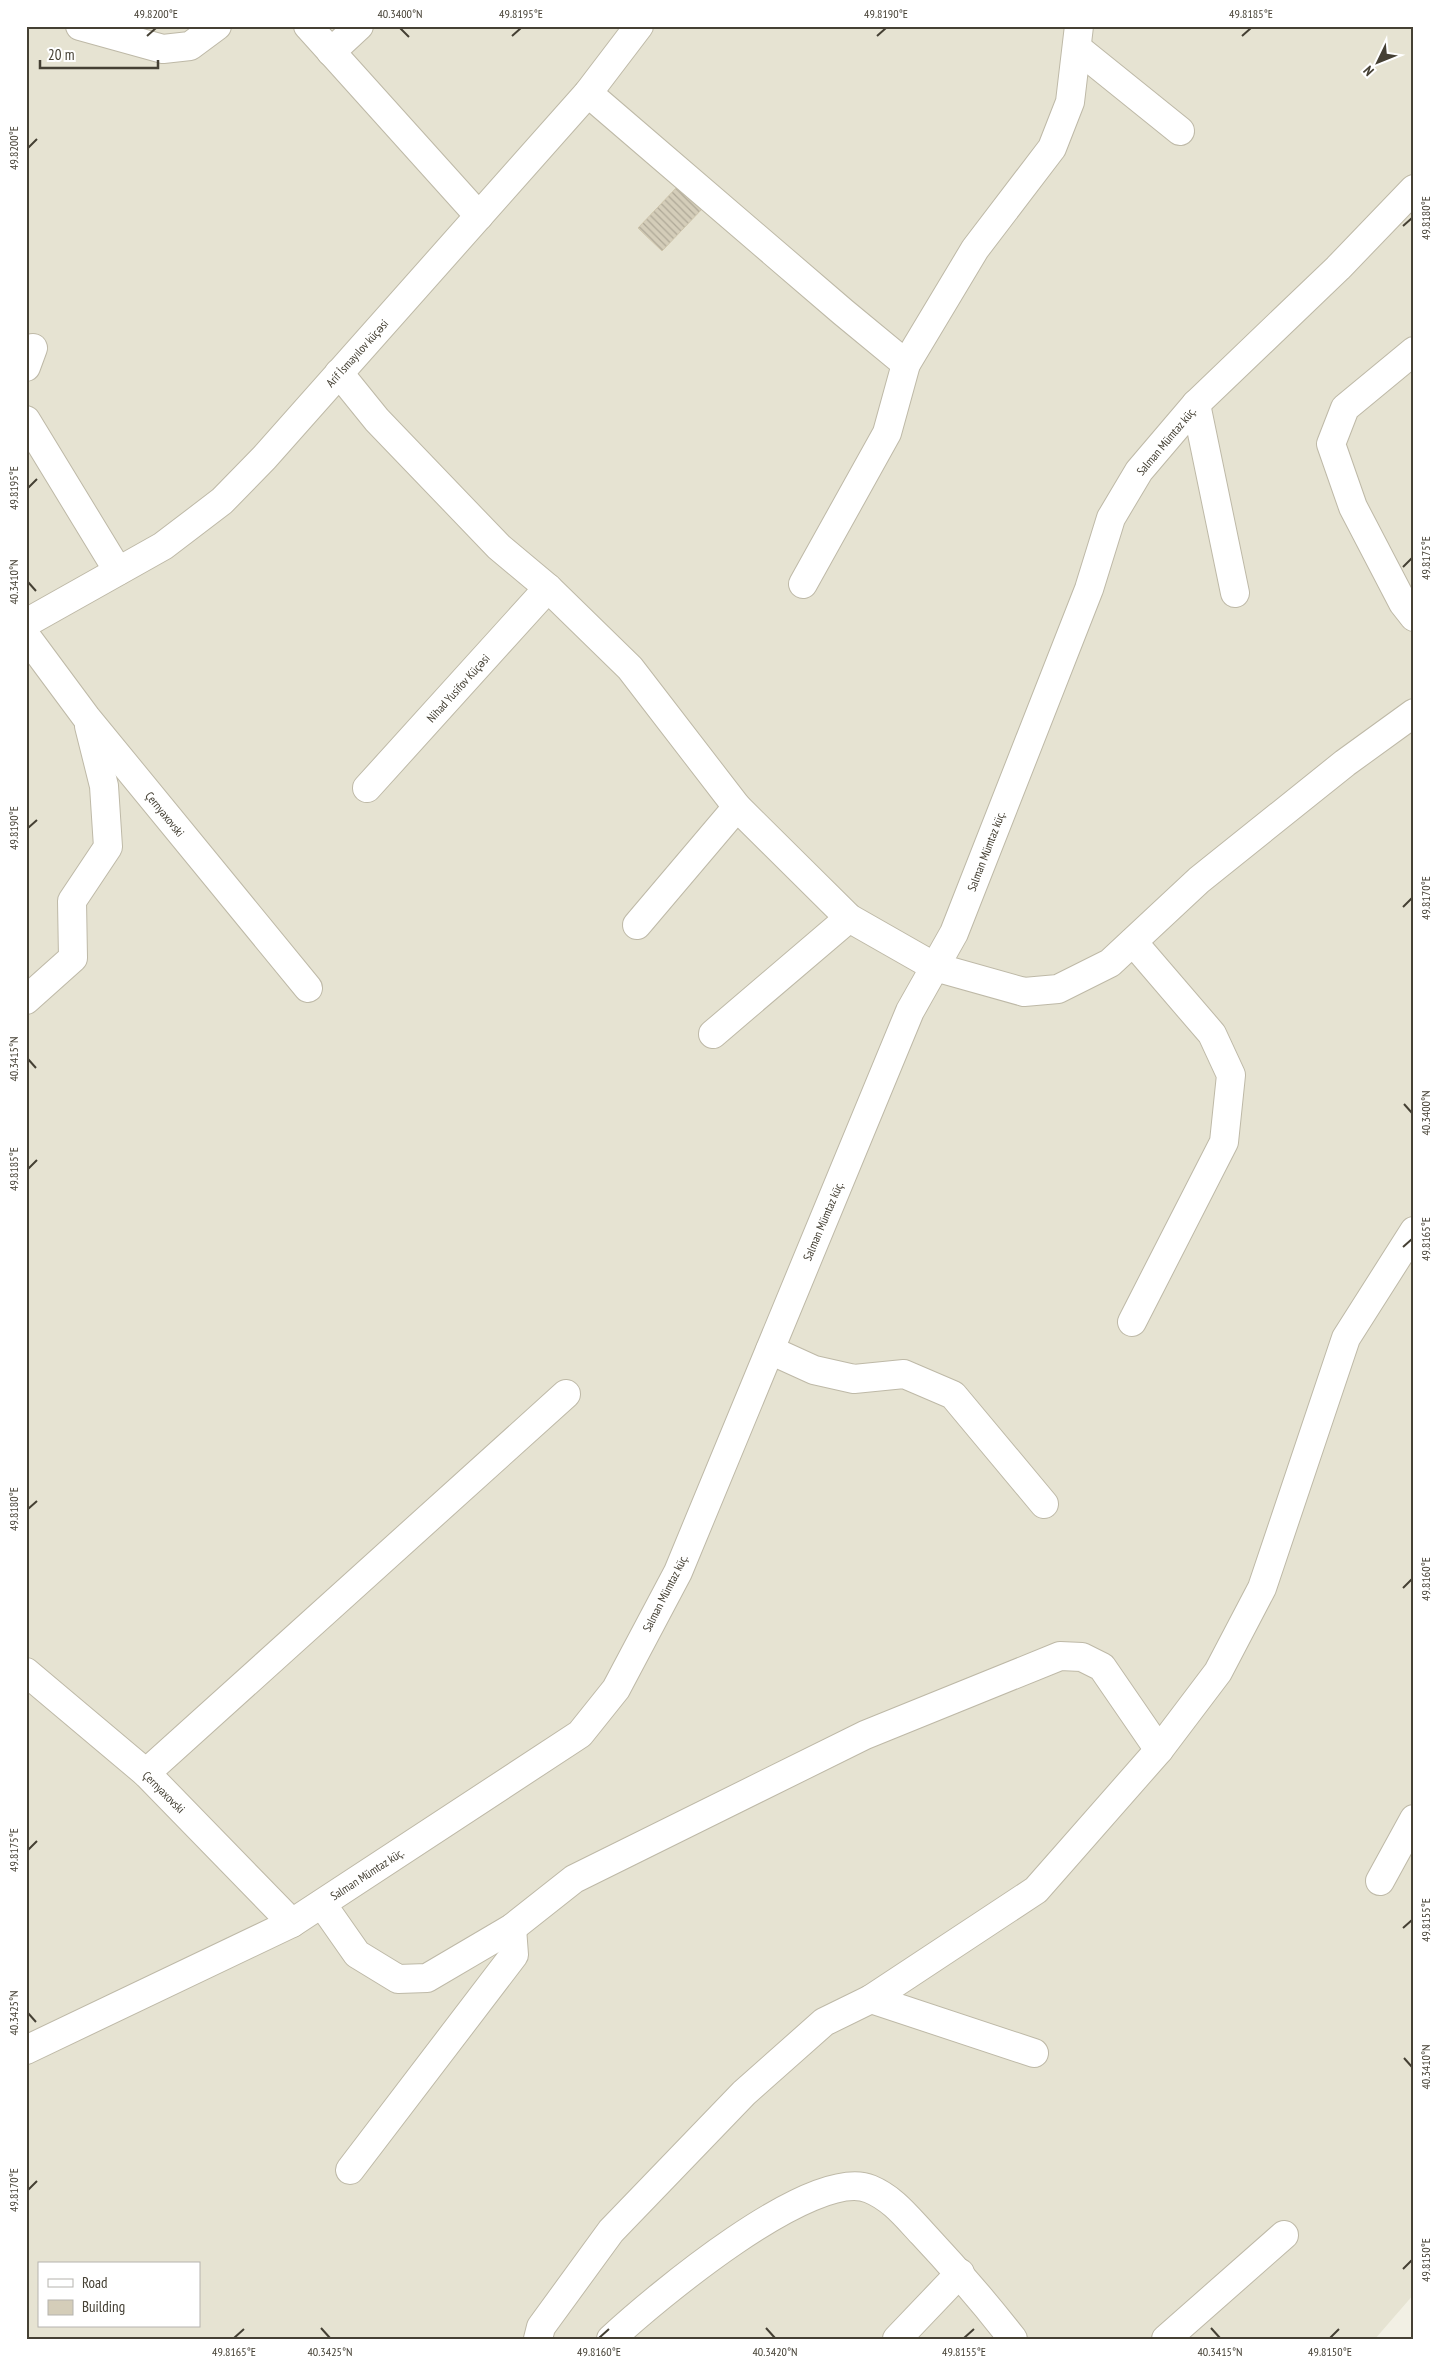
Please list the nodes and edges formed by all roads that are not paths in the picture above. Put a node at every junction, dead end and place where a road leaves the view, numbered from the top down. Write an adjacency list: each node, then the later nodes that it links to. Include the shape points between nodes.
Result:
1 (80, 26): 2 (street, via 163,49 190,46)
2 (217, 26)
3 (308, 26): 7 (street)
4 (359, 26): 7 (street)
5 (639, 26): 8 (street, Arif İsmayılov küçəsi)
6 (1078, 37): 9 (street); 13 (street, via 1070,102 1052,148 975,249)
7 (331, 52): 11 (street)
8 (588, 93): 11 (street, Arif İsmayılov küçəsi); 13 (street)
9 (1180, 131)
10 (1414, 189): 15 (street, Salman Mümtaz küç., via 1338,268)
11 (479, 216): 14 (street, Arif İsmayılov küçəsi)
12 (1414, 351): 21 (street, via 1345,408 1331,444 1353,507 1403,603)
13 (906, 364): 18 (street, via 887,433)
14 (339, 373): 17 (street, Arif İsmayılov küçəsi, via 222,501 164,546); 19 (street, via 377,420 492,540)
15 (1196, 404): 20 (street); 31 (street, Salman Mümtaz küç., via 1139,472 1111,518 1085,598 954,933)
16 (26, 420): 17 (street)
17 (118, 571): 22 (street, Arif İsmayılov küçəsi)
18 (803, 584)
19 (548, 588): 26 (street, Nihad Yusifov Küçəsi); 27 (street, via 630,668)
20 (1235, 593)
21 (1414, 617)
22 (26, 623)
23 (26, 636): 25 (street, Çernyaxovski)
24 (1414, 713): 30 (street, via 1345,763 1207,874)
25 (86, 716): 32 (street, Çernyaxovski); 33 (street, via 104,786 108,847 72,901 73,958)
26 (367, 788)
27 (736, 807): 28 (street); 29 (street)
28 (849, 918): 31 (street); 34 (street)
29 (637, 924)
30 (1133, 942): 31 (street, via 1110,963 1058,989 1024,992); 36 (street, via 1212,1034 1231,1075 1224,1142)
31 (935, 967): 37 (street, Salman Mümtaz küç., via 910,1011)
32 (308, 988)
33 (26, 1000)
34 (713, 1034)
35 (1414, 1231): 41 (street, via 1346,1338 1262,1588 1218,1672)
36 (1132, 1322)
37 (770, 1350): 39 (street, via 814,1370 854,1379 904,1374 953,1395); 45 (street, Salman Mümtaz küç., via 678,1572 616,1689 580,1734)
38 (566, 1394): 42 (street)
39 (1044, 1504)
40 (26, 1672): 42 (street, Çernyaxovski)
41 (1159, 1750): 47 (street, via 1102,1667 1082,1657 1060,1656 865,1735 574,1879); 48 (street, via 1036,1890)
42 (146, 1773): 46 (street, Çernyaxovski)
43 (1414, 1819): 44 (street)
44 (1380, 1882)
45 (322, 1904): 46 (street, Salman Mümtaz küç.); 47 (street, via 357,1954 398,1979 427,1978)
46 (292, 1923): 49 (street, Salman Mümtaz küç.)
47 (512, 1928): 51 (street, via 514,1955)
48 (871, 1999): 50 (street); 54 (street, via 824,2022 744,2093 611,2231 541,2326)
49 (26, 2050)
50 (1034, 2053)
51 (350, 2170)
52 (1284, 2234): 58 (street)
53 (960, 2273): 55 (street, via 891,2201 868,2188 842,2187 797,2203 731,2243 676,2282); 56 (street); 57 (street)
54 (538, 2339)
55 (611, 2339)
56 (896, 2339)
57 (1013, 2339)
58 (1166, 2339)

